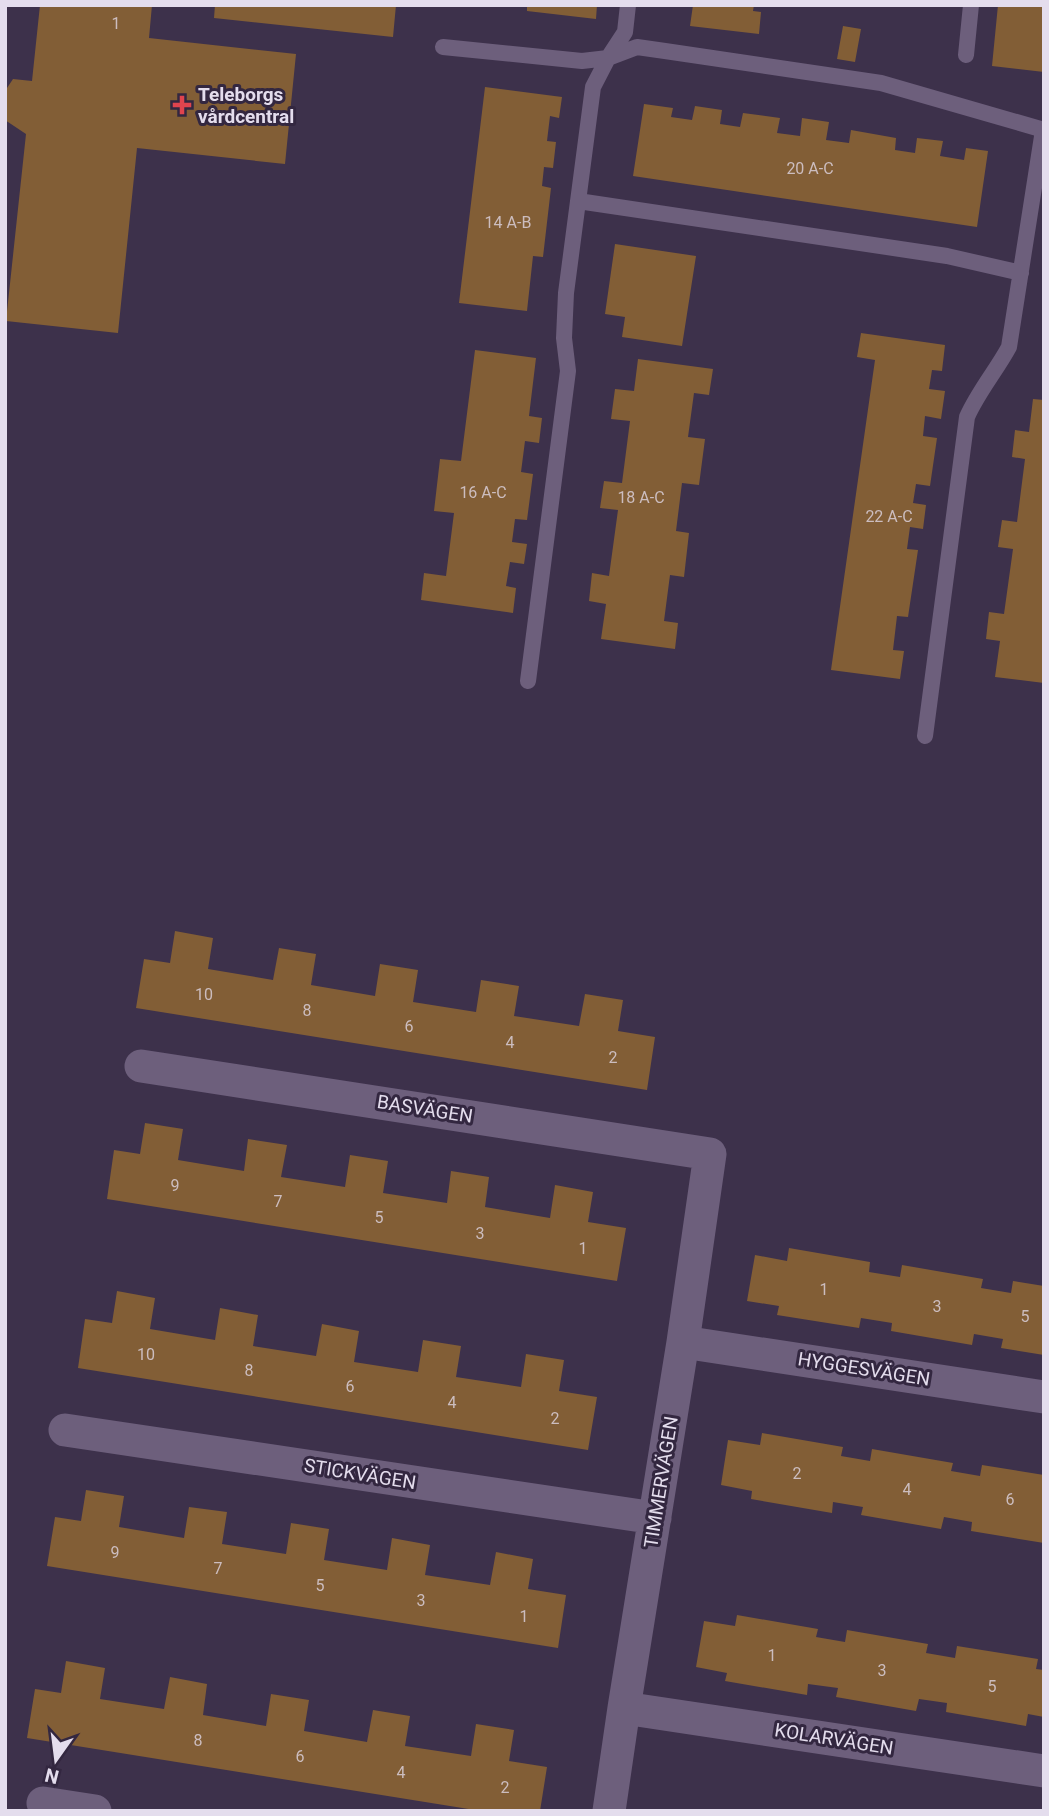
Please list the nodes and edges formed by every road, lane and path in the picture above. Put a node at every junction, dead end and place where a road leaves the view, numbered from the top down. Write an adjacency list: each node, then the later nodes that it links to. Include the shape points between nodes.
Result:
1 (628, 5): 5 (lane, via 625,32)
2 (971, 5): 4 (lane)
3 (443, 47): 5 (lane, via 582,61)
4 (966, 55)
5 (608, 58): 6 (lane, via 638,47 881,83); 7 (lane, via 593,87)
6 (1043, 130): 8 (lane)
7 (578, 201): 8 (lane, via 947,256); 9 (lane, via 566,293 568,371)
8 (1021, 273): 10 (lane, via 1009,347 967,417)
9 (528, 681)
10 (925, 736)
11 (141, 1066): 12 (street, BASVÄGEN)
12 (710, 1154): 13 (street, TIMMERVÄGEN)
13 (683, 1342): 14 (street, HYGGESVÄGEN); 16 (street, TIMMERVÄGEN)
14 (1044, 1397)
15 (65, 1430): 16 (street, STICKVÄGEN)
16 (655, 1518): 17 (street, TIMMERVÄGEN)
17 (624, 1708): 18 (street, KOLARVÄGEN); 21 (street, TIMMERVÄGEN)
18 (1044, 1771)
19 (43, 1803): 20 (street)
20 (95, 1811)
21 (608, 1811)

